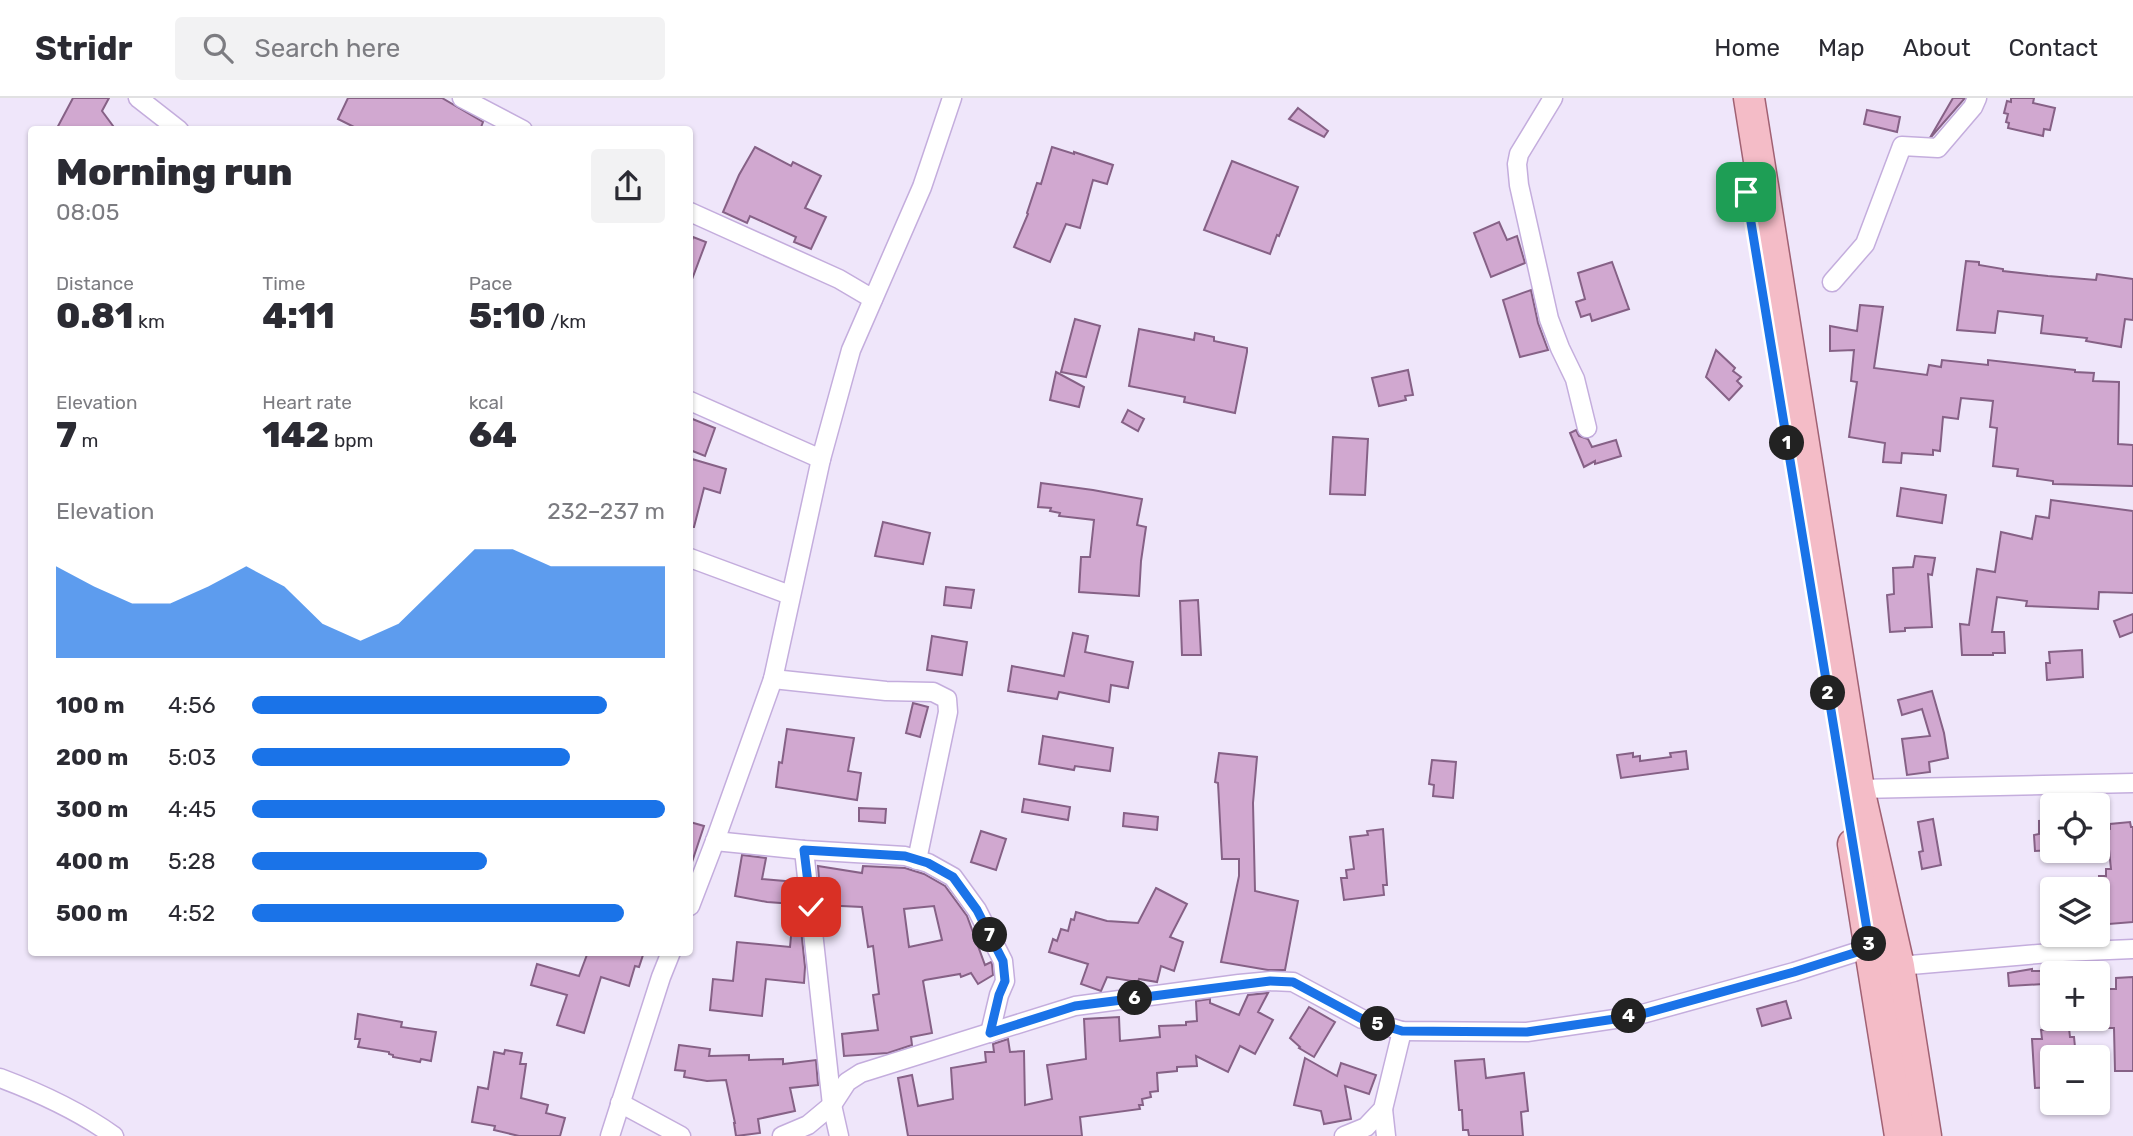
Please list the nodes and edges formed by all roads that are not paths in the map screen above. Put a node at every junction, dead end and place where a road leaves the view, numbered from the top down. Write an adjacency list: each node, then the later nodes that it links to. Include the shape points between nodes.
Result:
1 (138, 98): 8 (street)
2 (463, 98): 9 (street)
3 (952, 98): 12 (street, via 922,187)
4 (1553, 98): 14 (street, via 1517,164 1549,318 1575,379)
5 (1730, 98): 25 (main road)
6 (1749, 98): 20 (main road)
7 (1977, 98): 11 (street, via 1938,148 1902,146 1865,244)
8 (174, 126)
9 (516, 126)
10 (693, 213): 12 (street)
11 (1832, 282)
12 (873, 299): 15 (street, via 851,350)
13 (693, 402): 15 (street)
14 (1587, 428)
15 (821, 459): 17 (street)
16 (693, 559): 17 (street)
17 (790, 595): 18 (street)
18 (773, 679): 21 (street); 23 (street, via 933,692 947,699)
19 (2133, 783): 20 (street)
20 (1859, 789): 28 (main road)
21 (715, 841): 22 (street); 24 (street)
22 (804, 850): 23 (street); 33 (street)
23 (917, 860): 30 (street, via 953,877 977,910 1003,961 1005,981)
24 (693, 898)
25 (1870, 948): 29 (street, via 1635,1016 1527,1032); 42 (main road)
26 (2133, 949): 28 (street)
27 (670, 956): 32 (street)
28 (1899, 966): 43 (main road)
29 (1402, 1031): 30 (street, via 1362,1019 1293,982 1270,981 1075,1006); 34 (street)
30 (990, 1033): 33 (street, via 861,1073 847,1082)
31 (0, 1078): 35 (street, via 38,1092)
32 (620, 1103): 36 (street); 37 (street)
33 (832, 1105): 38 (street, via 808,1125); 39 (street)
34 (1383, 1109): 40 (street, via 1366,1126); 41 (street)
35 (114, 1136)
36 (610, 1136)
37 (681, 1136)
38 (782, 1136)
39 (839, 1136)
40 (1344, 1136)
41 (1386, 1136)
42 (1900, 1136)
43 (1926, 1136)

